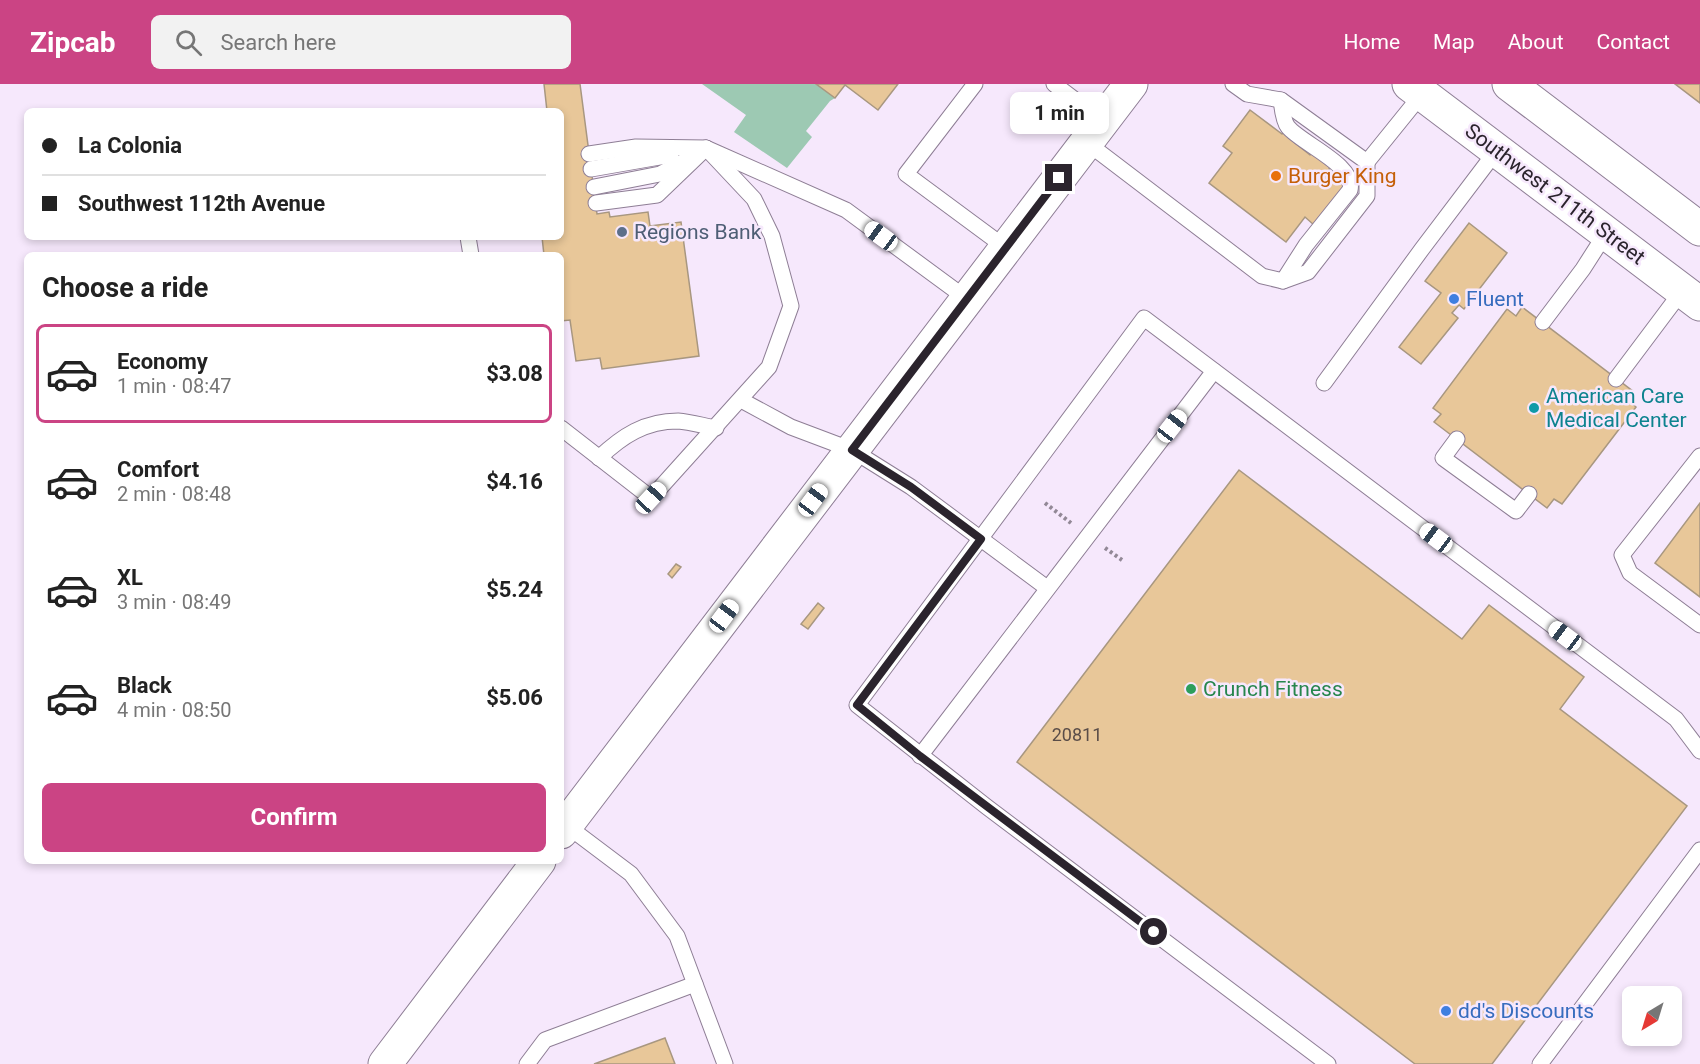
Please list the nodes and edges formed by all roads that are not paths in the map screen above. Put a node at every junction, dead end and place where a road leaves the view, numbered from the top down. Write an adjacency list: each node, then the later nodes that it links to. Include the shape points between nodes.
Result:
1 (975, 84): 17 (lane, via 906,174)
2 (1054, 84): 8 (lane)
3 (1131, 84): 8 (main road)
4 (1233, 84): 7 (lane, via 1246,94)
5 (1509, 84): 15 (main road)
6 (1415, 89): 10 (main road, Southwest 211th Street); 12 (lane)
7 (1281, 100): 12 (lane); 18 (lane, via 1287,127 1338,165 1352,183)
8 (1095, 132): 17 (main road); 18 (lane, via 1262,276)
9 (706, 148): 11 (lane); 13 (lane, via 660,174); 14 (lane, via 657,195); 20 (lane, via 846,210); 25 (lane, via 754,199 772,236 791,306 769,367)
10 (1497, 150): 16 (main road, Southwest 211th Street); 24 (lane)
11 (590, 161)
12 (1367, 162): 18 (lane, via 1367,196 1308,272)
13 (594, 187)
14 (596, 202)
15 (1700, 229)
16 (1606, 233): 19 (main road, Southwest 211th Street); 21 (lane)
17 (1006, 248): 20 (main road)
18 (1282, 281)
19 (1691, 298): 23 (lane)
20 (967, 299): 29 (main road)
21 (1543, 322)
22 (1214, 371): 33 (lane, via 1144,318); 34 (lane); 36 (lane, via 1676,719)
23 (1616, 379)
24 (1324, 383)
25 (741, 400): 26 (lane); 29 (lane, via 791,427)
26 (716, 428): 31 (lane, via 678,421 643,427 620,438); 31 (lane, via 651,498)
27 (564, 430): 31 (lane)
28 (1456, 439): 32 (lane, via 1443,458 1516,512)
29 (852, 450): 33 (lane, via 911,487); 38 (main road)
30 (1700, 456): 35 (lane, via 1622,555 1630,573)
31 (599, 458)
32 (1529, 494)
33 (981, 539): 34 (lane); 37 (lane, via 857,705)
34 (1047, 588): 37 (lane)
35 (1700, 625)
36 (1700, 751)
37 (920, 756): 45 (lane)
38 (564, 828): 41 (lane, via 632,874 677,936)
39 (1700, 850): 46 (lane)
40 (537, 864): 42 (main road)
41 (695, 984): 43 (lane, via 545,1040); 44 (lane)
42 (385, 1064)
43 (527, 1064)
44 (725, 1064)
45 (1328, 1064)
46 (1540, 1064)

